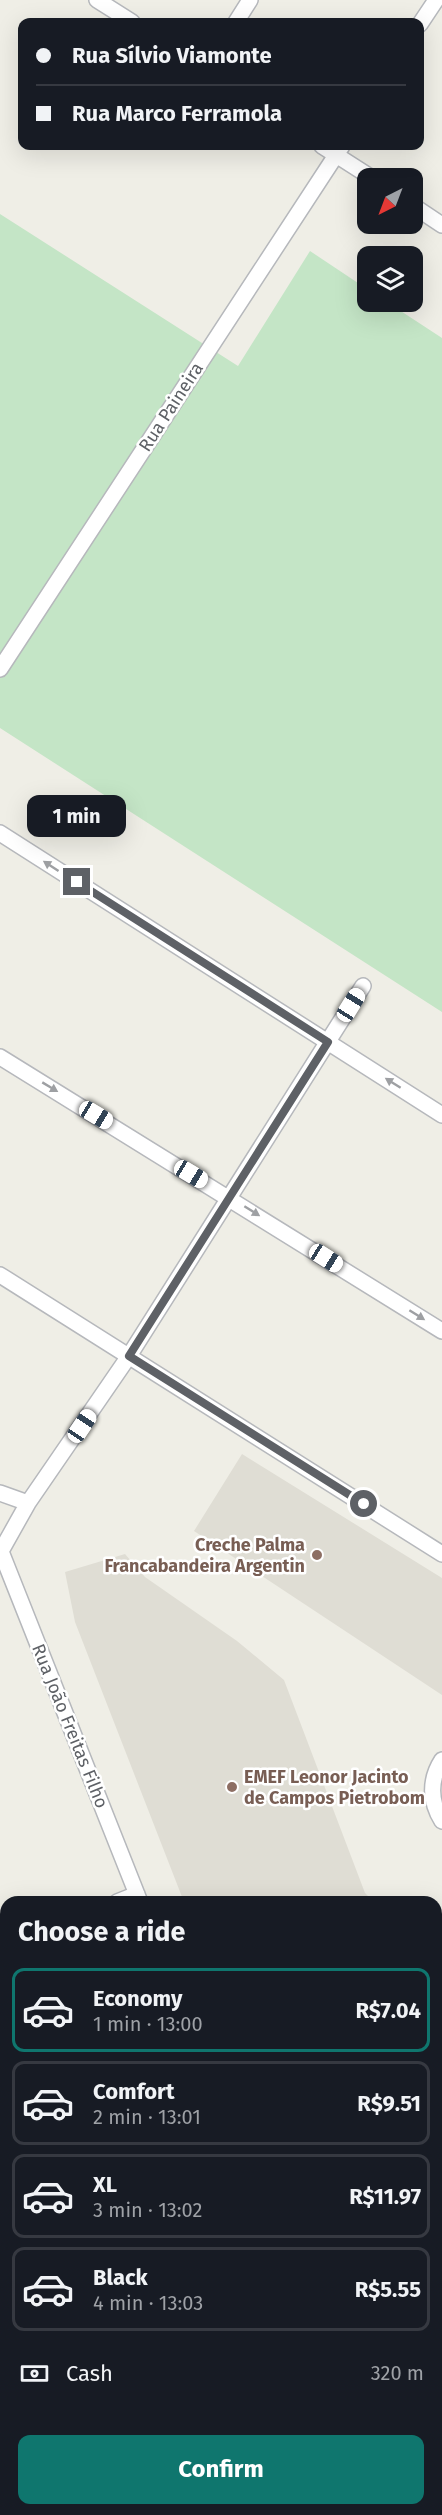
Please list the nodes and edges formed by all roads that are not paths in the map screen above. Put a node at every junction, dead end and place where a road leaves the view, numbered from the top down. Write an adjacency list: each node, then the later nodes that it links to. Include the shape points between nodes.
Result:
1 (97, 0): 4 (street)
2 (250, 0): 5 (street)
3 (436, 0): 6 (street)
4 (126, 18)
5 (239, 18)
6 (424, 18)
7 (339, 150): 8 (street); 11 (street, Rua Paineira)
8 (360, 168)
9 (423, 212): 10 (street)
10 (442, 225)
11 (0, 669)
12 (0, 833): 14 (street, one-way to 12)
13 (363, 986): 14 (street)
14 (328, 1042): 16 (street, one-way to 14); 17 (street)
15 (0, 1057): 17 (street, one-way to 17)
16 (442, 1115)
17 (230, 1197): 19 (street, one-way to 19); 20 (street)
18 (0, 1275): 20 (street)
19 (442, 1330)
20 (129, 1356): 22 (street); 24 (street)
21 (0, 1492): 22 (street)
22 (28, 1503): 23 (street)
23 (1, 1550): 27 (street, Rua João Freitas Filho)
24 (442, 1554)
25 (442, 1760): 26 (street, via 432,1788 433,1803)
26 (442, 1821)
27 (138, 1896)

